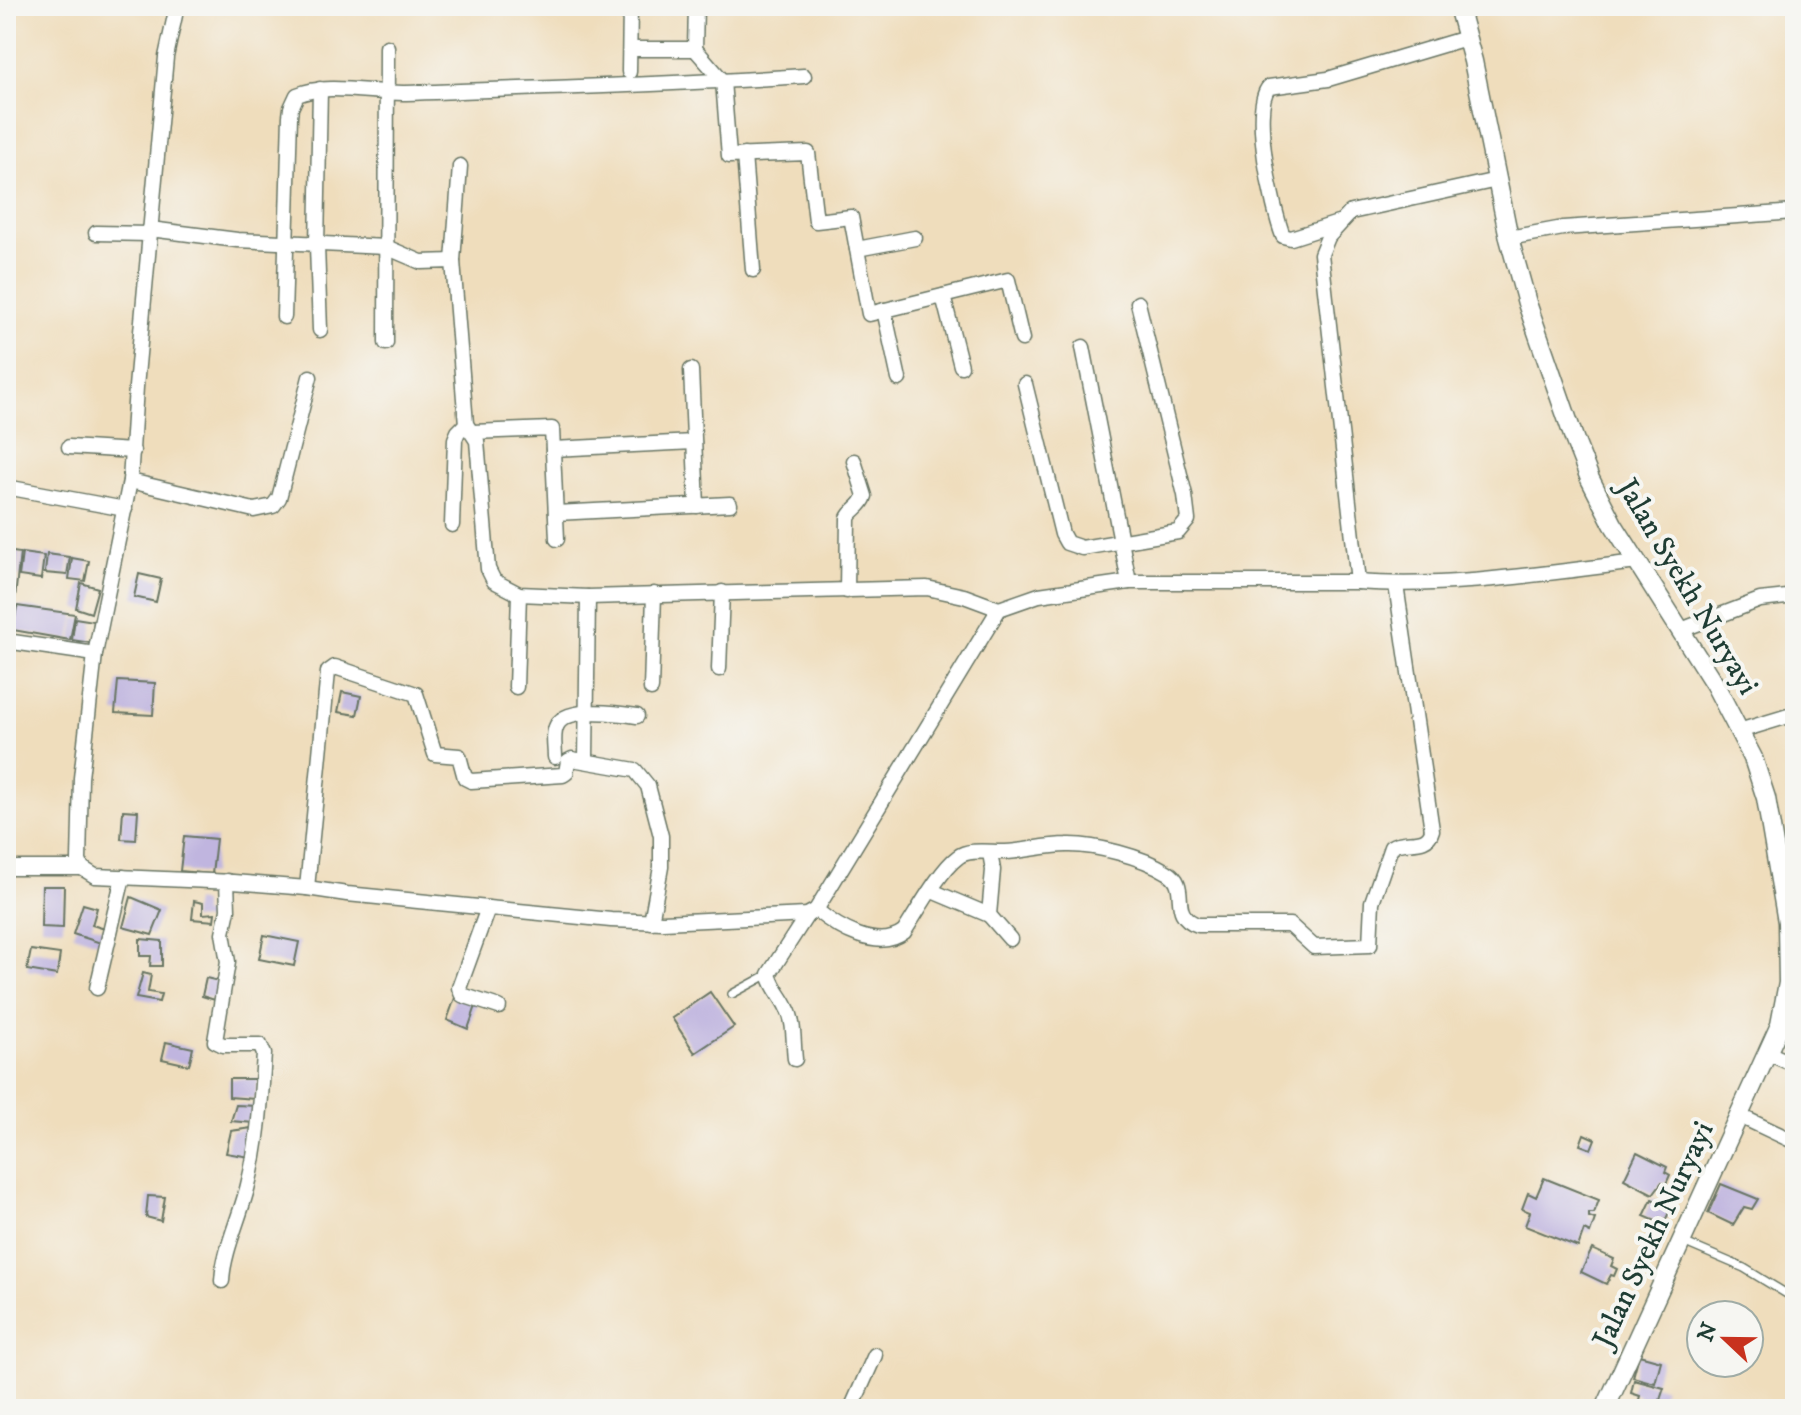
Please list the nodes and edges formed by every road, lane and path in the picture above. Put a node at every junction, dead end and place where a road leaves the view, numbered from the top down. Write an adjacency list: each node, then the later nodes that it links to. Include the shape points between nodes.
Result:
1 (177, 6): 19 (street, via 166,57)
2 (630, 6): 9 (street)
3 (696, 6): 8 (street)
4 (1458, 6): 5 (main road, Jalan Syekh Nuryayi)
5 (1466, 38): 16 (main road, Jalan Syekh Nuryayi); 18 (street, via 1328,79 1265,91 1260,130 1283,236)
6 (387, 47): 13 (street)
7 (634, 49): 8 (street)
8 (695, 49): 11 (street)
9 (629, 72)
10 (804, 76): 11 (street)
11 (723, 81): 13 (street); 14 (street, via 729,156)
12 (320, 89): 13 (street); 23 (street, via 297,95 293,102); 24 (street)
13 (388, 93): 25 (street)
14 (744, 155): 26 (street, via 808,153 816,221 851,217); 28 (street)
15 (460, 166): 27 (street)
16 (1497, 180): 18 (street, via 1351,212); 22 (main road, Jalan Syekh Nuryayi)
17 (1795, 212): 22 (street, via 1563,228)
18 (1338, 223): 59 (street, via 1321,254 1321,271)
19 (150, 231): 20 (street); 23 (street); 46 (street)
20 (96, 233)
21 (915, 238): 26 (street)
22 (1509, 238): 57 (main road, Jalan Syekh Nuryayi, via 1575,441)
23 (287, 243): 24 (street); 32 (street)
24 (317, 246): 25 (street); 33 (street)
25 (386, 247): 27 (street, via 421,262); 35 (street)
26 (857, 249): 31 (street, via 869,314)
27 (453, 261): 42 (street)
28 (753, 270)
29 (943, 296): 31 (street); 34 (street, via 1008,280); 37 (street)
30 (1138, 303): 56 (street, via 1188,520 1178,532)
31 (884, 310): 40 (street)
32 (284, 317)
33 (320, 330)
34 (1022, 339)
35 (386, 343)
36 (1083, 347): 56 (street)
37 (961, 366)
38 (691, 370): 43 (street)
39 (310, 377): 48 (street, via 273,506 254,510)
40 (899, 379)
41 (1025, 384): 56 (street, via 1067,543 1082,548)
42 (469, 428): 45 (street, via 552,429); 54 (street, via 455,439); 63 (street, via 477,441 488,569 494,581)
43 (694, 442): 45 (street); 51 (street)
44 (69, 447): 46 (street)
45 (553, 449): 53 (street)
46 (133, 451): 48 (street)
47 (854, 461): 61 (street, via 865,496 848,518)
48 (130, 481): 52 (street)
49 (6, 487): 52 (street)
50 (730, 504): 51 (street)
51 (697, 506): 53 (street)
52 (125, 509): 70 (street)
53 (556, 513): 55 (street)
54 (452, 525)
55 (557, 539)
56 (1121, 542): 58 (street)
57 (1637, 562): 60 (street); 68 (main road, Jalan Syekh Nuryayi)
58 (1129, 582): 59 (street); 67 (street, via 1039,595)
59 (1358, 582): 60 (street)
60 (1396, 585): 80 (street, via 1432,830 1424,841 1391,847 1372,902 1370,945 1314,947 1290,925 1198,925 1182,915 1178,885 1169,872 1126,855 1070,844)
61 (847, 591): 62 (street); 67 (street, via 940,590)
62 (722, 592): 64 (street); 71 (street)
63 (519, 594): 66 (street); 72 (street)
64 (654, 594): 66 (street); 73 (street)
65 (1795, 596): 68 (street, via 1760,600)
66 (588, 597): 74 (street)
67 (999, 609): 88 (street)
68 (1681, 630): 77 (main road, Jalan Syekh Nuryayi)
69 (6, 641): 70 (street)
70 (95, 654): 82 (street, via 81,778)
71 (719, 669)
72 (516, 687)
73 (651, 689)
74 (586, 714): 76 (street); 78 (street, via 569,715 557,724); 79 (street)
75 (1795, 714): 77 (street)
76 (637, 716)
77 (1739, 731): 96 (main road, Jalan Syekh Nuryayi, via 1766,798 1787,922 1788,983)
78 (555, 757)
79 (586, 759): 85 (street, via 569,759 563,775 471,781 465,778 458,755 435,754 416,694 331,668); 90 (street, via 635,770 648,786 661,836)
80 (990, 853): 86 (street, via 957,857); 89 (street)
81 (6, 868): 82 (street)
82 (82, 868): 83 (street, via 95,876)
83 (123, 877): 84 (street); 93 (street)
84 (227, 881): 85 (street); 102 (street, via 223,933 228,968 215,1041 260,1045 264,1054 250,1177)
85 (307, 888): 87 (street)
86 (932, 891): 88 (street, via 895,939 848,931); 89 (street)
87 (488, 908): 90 (street); 95 (street, via 459,988 462,995)
88 (812, 912): 90 (street); 92 (street)
89 (989, 915): 91 (street)
90 (651, 922)
91 (1010, 939)
92 (769, 974): 94 (lane); 97 (street, via 791,1018)
93 (97, 988)
94 (732, 994)
95 (499, 1007)
96 (1768, 1053): 98 (street); 99 (main road, Jalan Syekh Nuryayi)
97 (795, 1059)
98 (1795, 1065)
99 (1740, 1116): 100 (street); 101 (main road, Jalan Syekh Nuryayi)
100 (1795, 1142)
101 (1683, 1242): 103 (lane, via 1744,1268); 106 (main road, Jalan Syekh Nuryayi)
102 (222, 1281)
103 (1795, 1299)
104 (875, 1355): 105 (street)
105 (851, 1409)
106 (1605, 1409)

